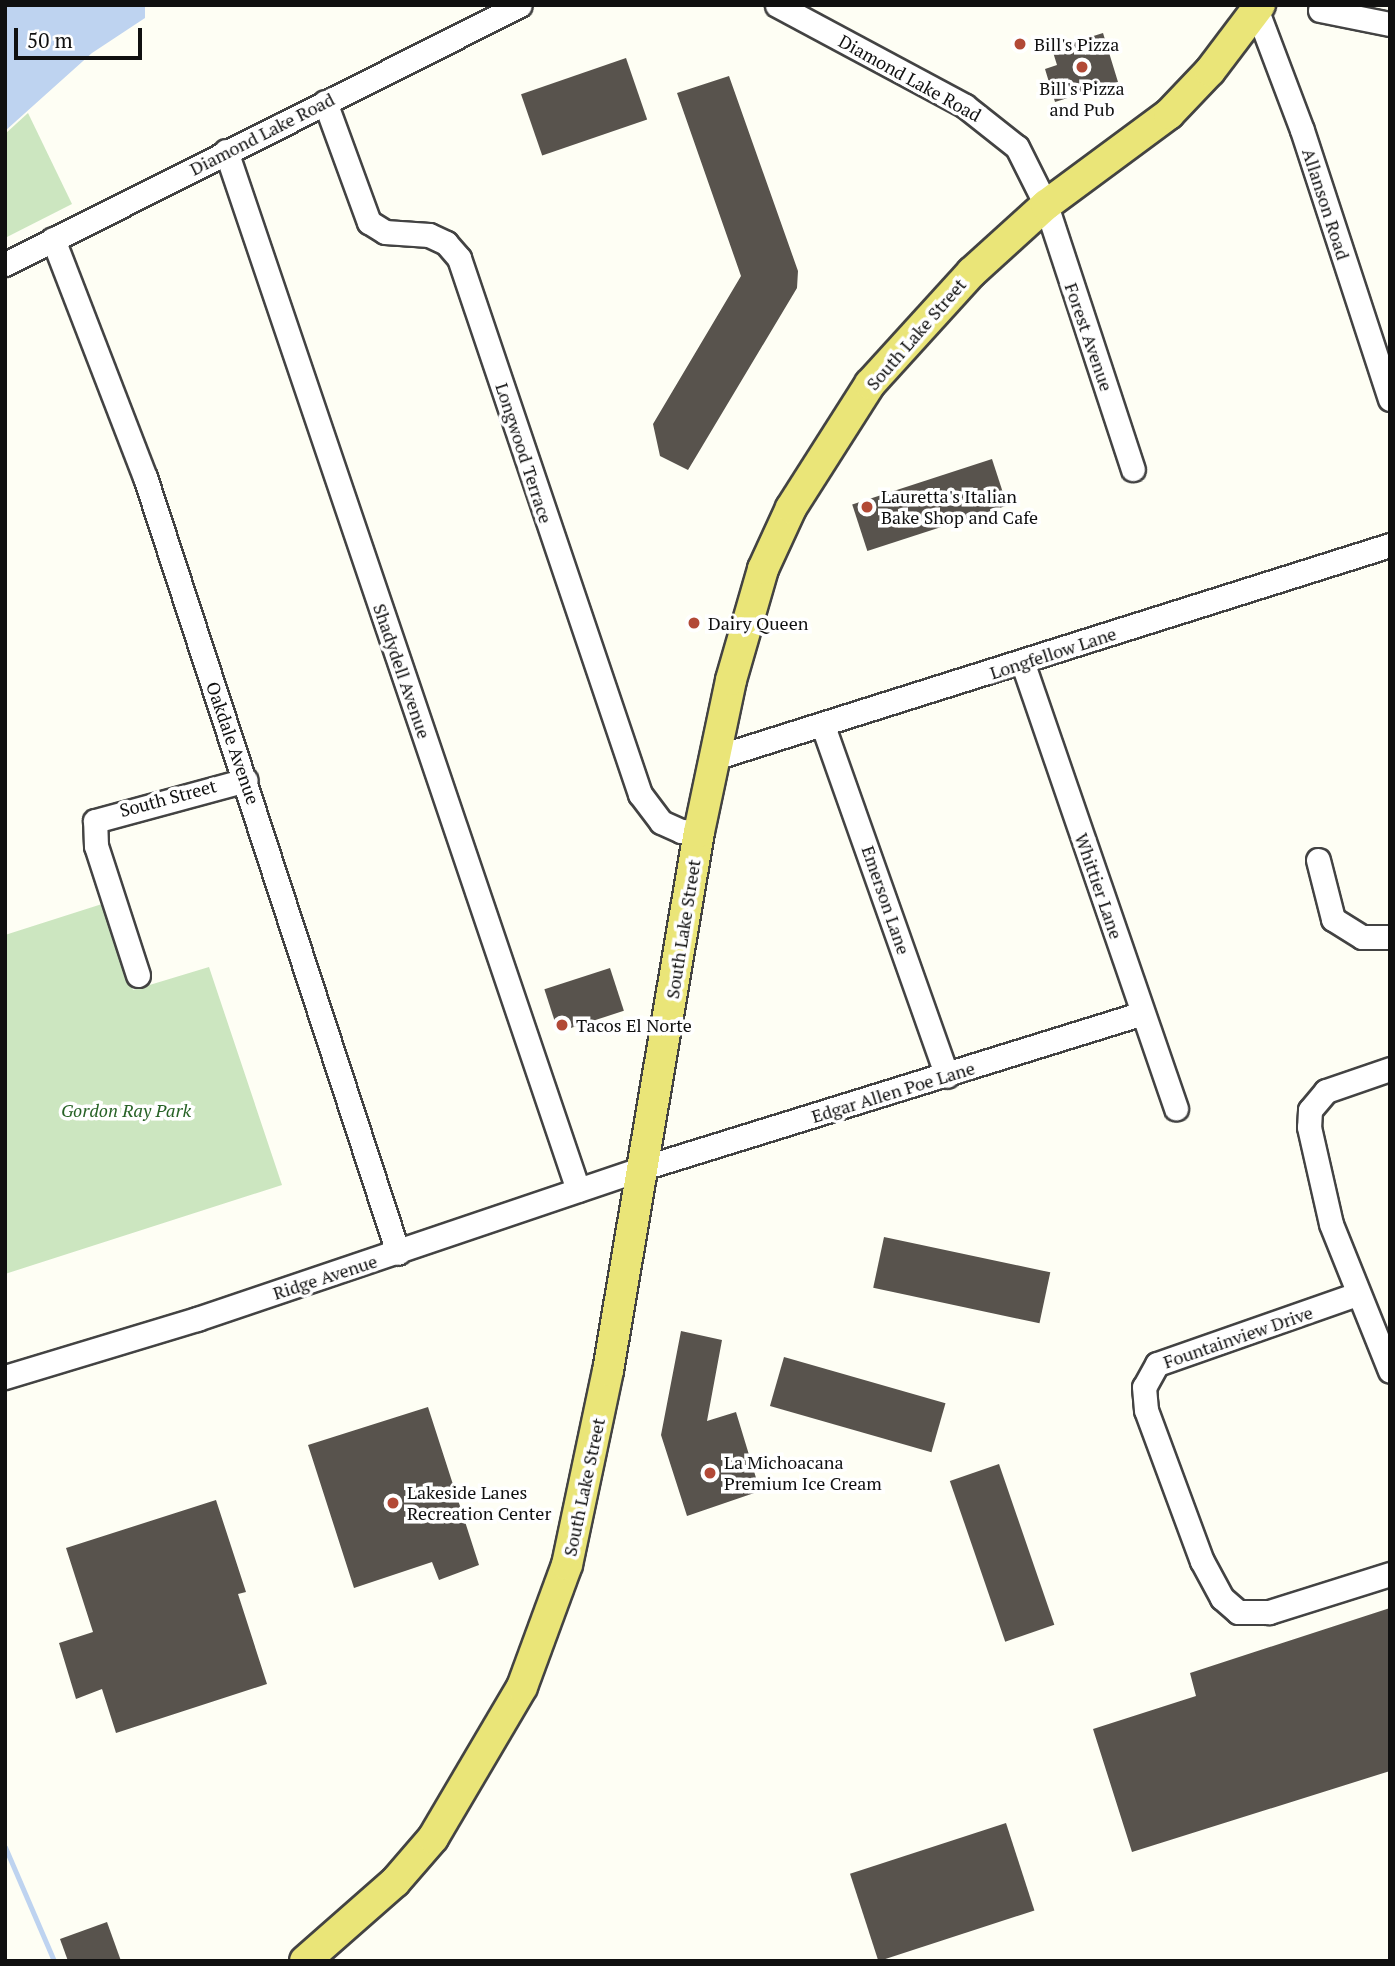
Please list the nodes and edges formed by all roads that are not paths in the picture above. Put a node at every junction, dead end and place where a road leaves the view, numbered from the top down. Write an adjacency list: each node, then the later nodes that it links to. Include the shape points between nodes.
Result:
1 (520, 5): 6 (street, Diamond Lake Road)
2 (777, 5): 8 (street, Diamond Lake Road, via 965,106 1000,130 1017,147)
3 (1259, 8): 8 (main road, South Lake Street, via 1169,114); 11 (street, Allanson Road)
4 (1320, 10): 5 (street)
5 (1390, 24)
6 (325, 102): 7 (street, Diamond Lake Road); 18 (street, Longwood Terrace, via 369,222 385,232 429,235 446,243 459,258 640,794 661,822 681,831)
7 (226, 152): 9 (street, Diamond Lake Road); 27 (street, Shadydell Avenue)
8 (1046, 205): 12 (street, Forest Avenue); 16 (main road, South Lake Street, via 972,272 876,378 791,508 763,569 731,680)
9 (53, 239): 10 (street, Diamond Lake Road); 17 (street, Oakdale Avenue, via 145,477)
10 (5, 264)
11 (1390, 399)
12 (1133, 469)
13 (1390, 545): 14 (street, Longfellow Lane)
14 (1023, 664): 15 (street, Longfellow Lane); 22 (street, Whittier Lane)
15 (823, 726): 16 (street, Longfellow Lane); 24 (street, Emerson Lane)
16 (715, 758): 18 (main road, South Lake Street)
17 (246, 780): 21 (street, South Street, via 95,821 103,865); 28 (street, Oakdale Avenue)
18 (699, 832): 26 (main road, South Lake Street)
19 (1318, 860): 20 (street, via 1333,919 1362,937)
20 (1390, 937)
21 (138, 975)
22 (1143, 1013): 24 (street, Edgar Allen Poe Lane); 25 (street, Whittier Lane)
23 (1390, 1069): 29 (street, via 1326,1091 1310,1110 1311,1147)
24 (947, 1076): 26 (street, Edgar Allen Poe Lane)
25 (1176, 1108)
26 (643, 1168): 27 (street, Ridge Avenue); 33 (main road, South Lake Street, via 567,1566 522,1686 433,1838 395,1882)
27 (578, 1190): 28 (street, Ridge Avenue)
28 (398, 1253): 31 (street, Ridge Avenue)
29 (1357, 1294): 30 (street); 32 (street, Fountainview Drive, via 1170,1358 1147,1375 1146,1410 1202,1561 1222,1598 1238,1612 1256,1614)
30 (1390, 1371)
31 (5, 1377)
32 (1390, 1574)
33 (305, 1961)

